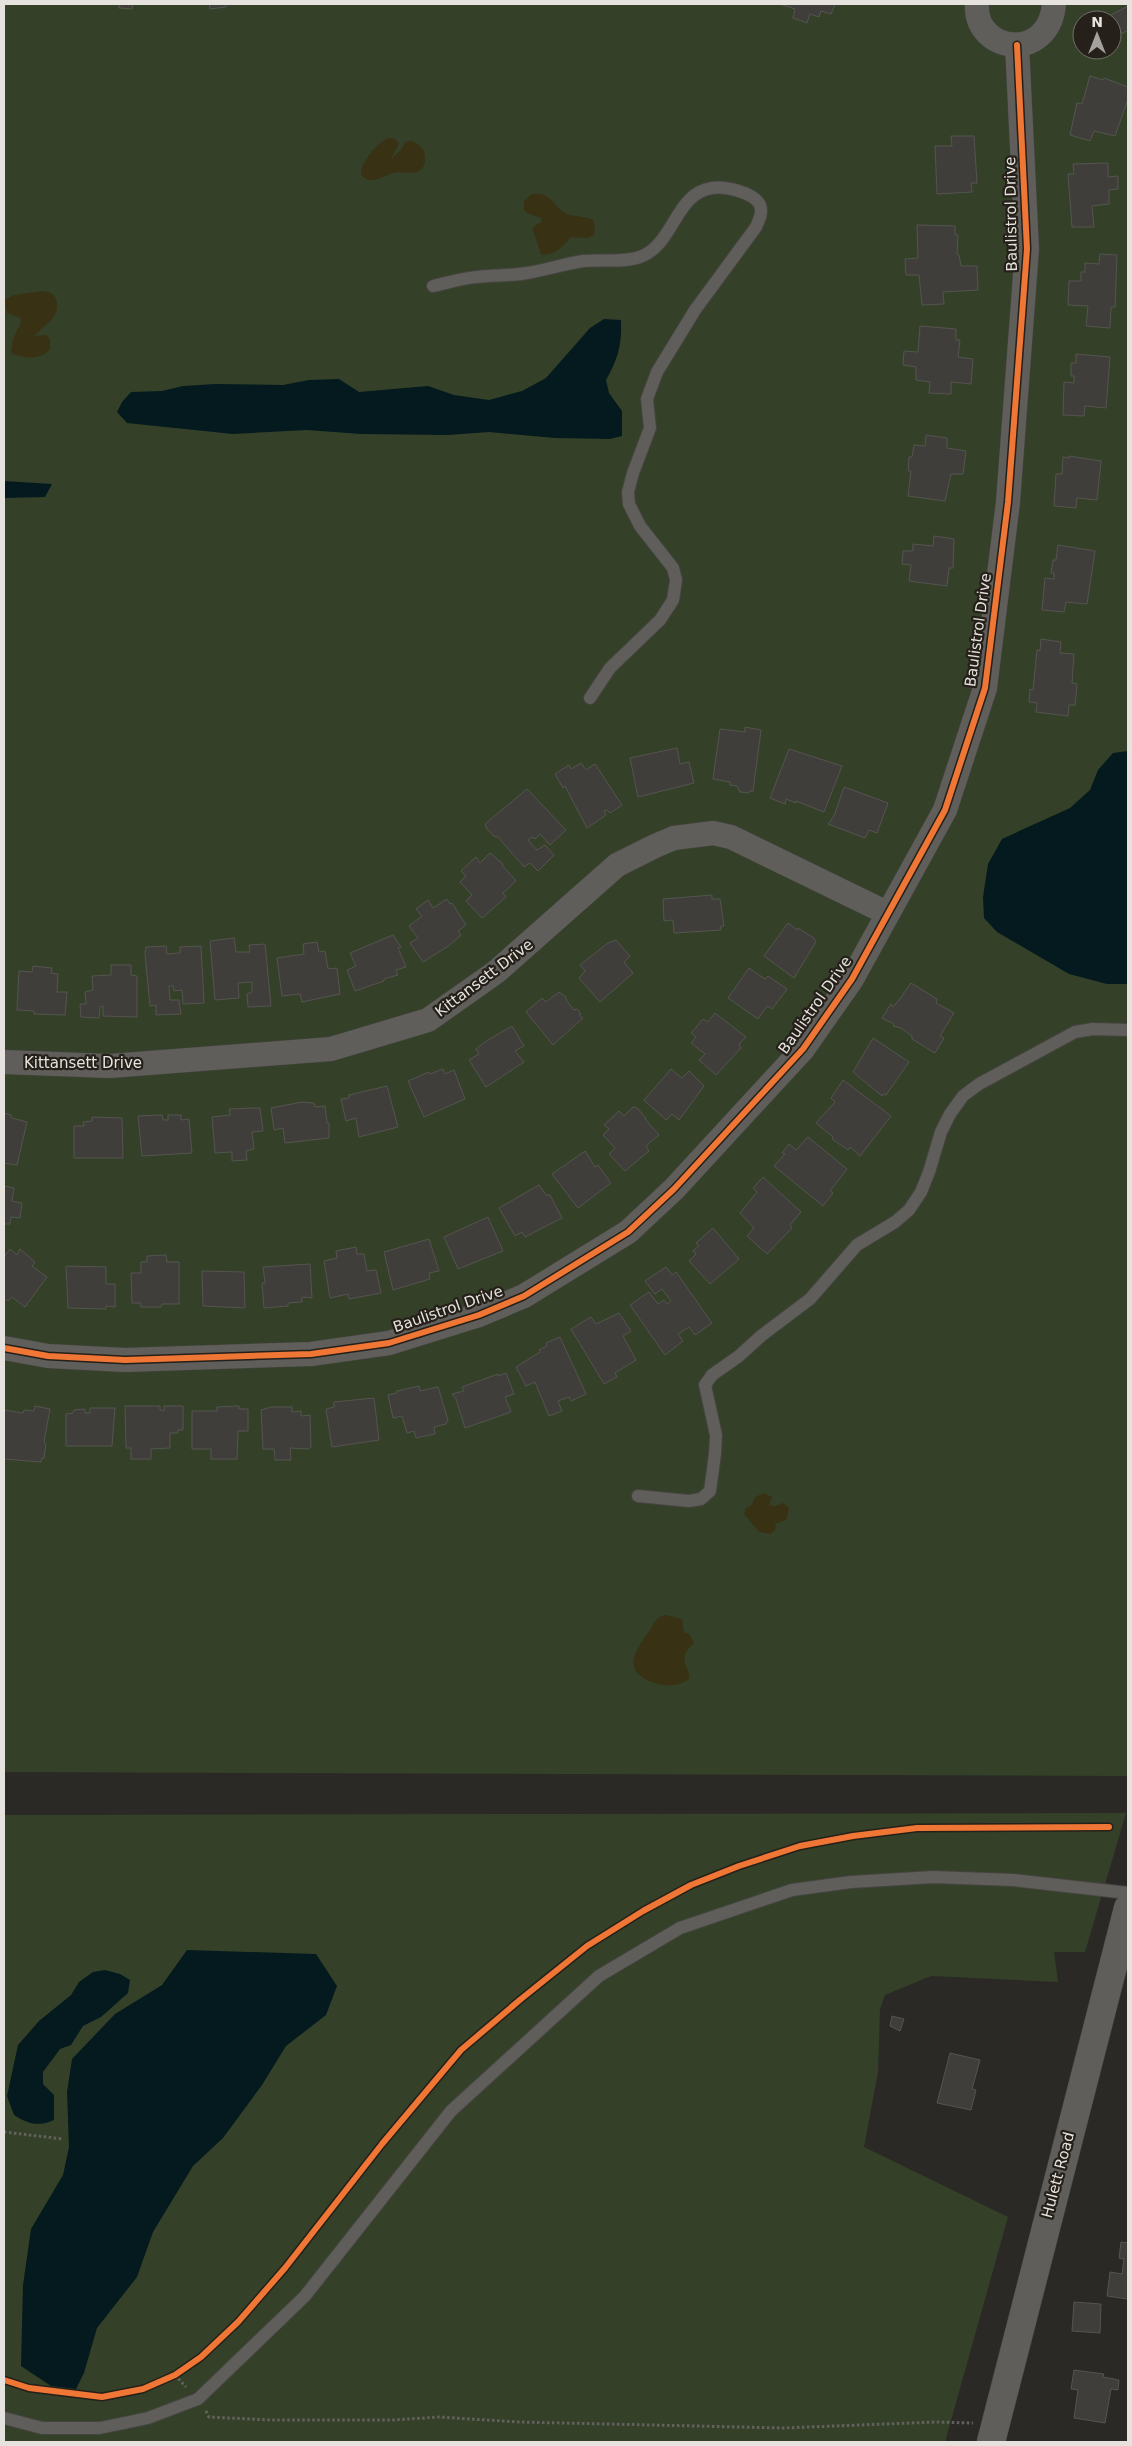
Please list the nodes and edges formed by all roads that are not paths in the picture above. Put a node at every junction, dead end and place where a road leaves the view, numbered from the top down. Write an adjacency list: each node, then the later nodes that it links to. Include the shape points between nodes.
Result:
1 (977, 4): 3 (street, via 984,30 995,40)
2 (1054, 4): 3 (street, via 1047,29 1036,39)
3 (1017, 45): 6 (street, Baulistrol Drive, via 1027,249 1008,502 984,688 945,810)
4 (432, 286): 5 (lane, via 580,262 640,257 658,245 689,200 710,188 719,187 743,194 760,205 761,215 756,227 694,310 657,372 647,399 650,428 632,473 629,504 640,526 674,568 673,600 660,620 610,668)
5 (590, 698)
6 (887, 914): 8 (street, Kittansett Drive, via 731,837 713,833 694,834 655,846 617,865 496,972 428,1020 331,1049 110,1066); 9 (street, Baulistrol Drive, via 852,979 803,1049 674,1188 628,1232 524,1296 480,1315 389,1343 311,1354 125,1360 48,1356)
7 (1128, 1030): 10 (lane, via 1075,1032 979,1084 964,1096 941,1132 921,1192 909,1210 856,1245 810,1299 712,1375 705,1385 716,1435 710,1490 701,1499 689,1501)
8 (4, 1062)
9 (4, 1348)
10 (638, 1496)
11 (1128, 1893): 13 (lane, via 1013,1880 933,1877 851,1882 792,1890 680,1928 599,1976 451,2111 305,2296 198,2399 148,2418 100,2428 42,2428)
12 (1128, 1908): 14 (street, Hulett Road)
13 (4, 2418)
14 (982, 2433)

